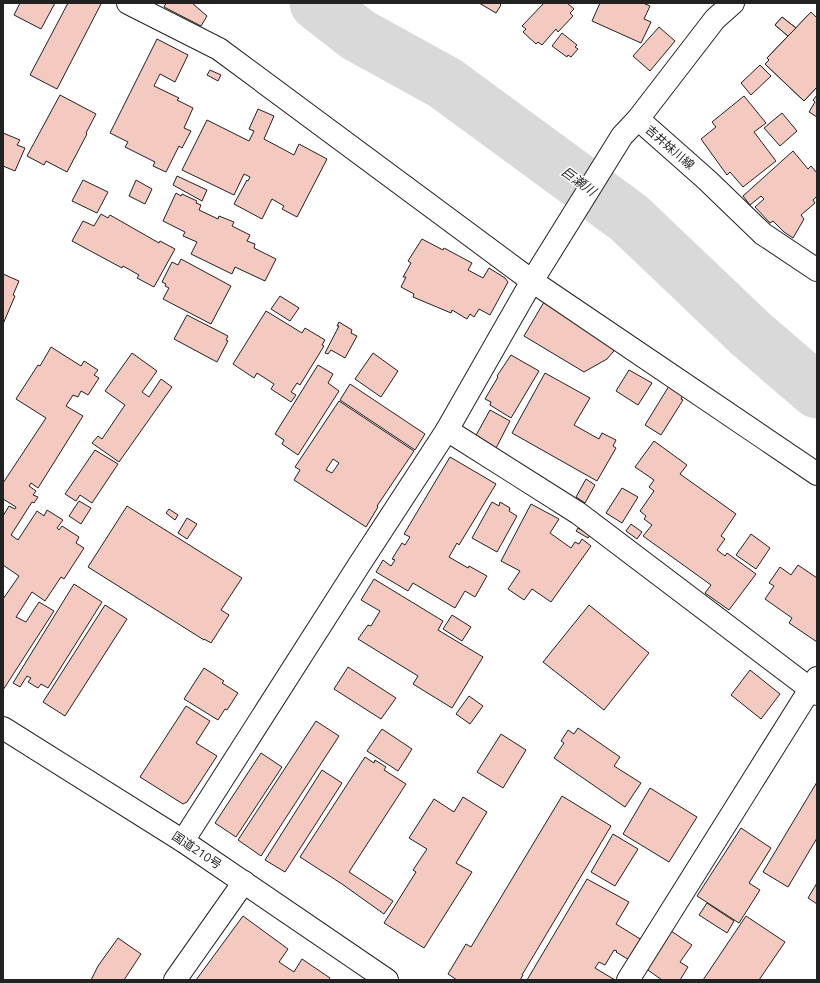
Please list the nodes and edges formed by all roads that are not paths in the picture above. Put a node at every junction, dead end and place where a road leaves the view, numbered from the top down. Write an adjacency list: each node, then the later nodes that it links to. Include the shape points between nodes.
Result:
1 (128, 3): 5 (main road, via 219,49)
2 (733, 3): 3 (main road, 吉井妹川線, via 715,19)
3 (638, 119): 4 (main road, 吉井妹川線, via 763,234); 5 (main road, via 622,136)
4 (817, 270)
5 (538, 273): 6 (main road); 7 (main road)
6 (447, 430): 8 (main road, via 578,513); 10 (main road)
7 (817, 474)
8 (815, 687): 14 (main road)
9 (3, 728): 10 (main road, 国道210号)
10 (183, 841): 11 (main road, 国道210号)
11 (244, 882): 12 (main road, 国道210号); 13 (main road)
12 (376, 977)
13 (175, 980)
14 (628, 980)

